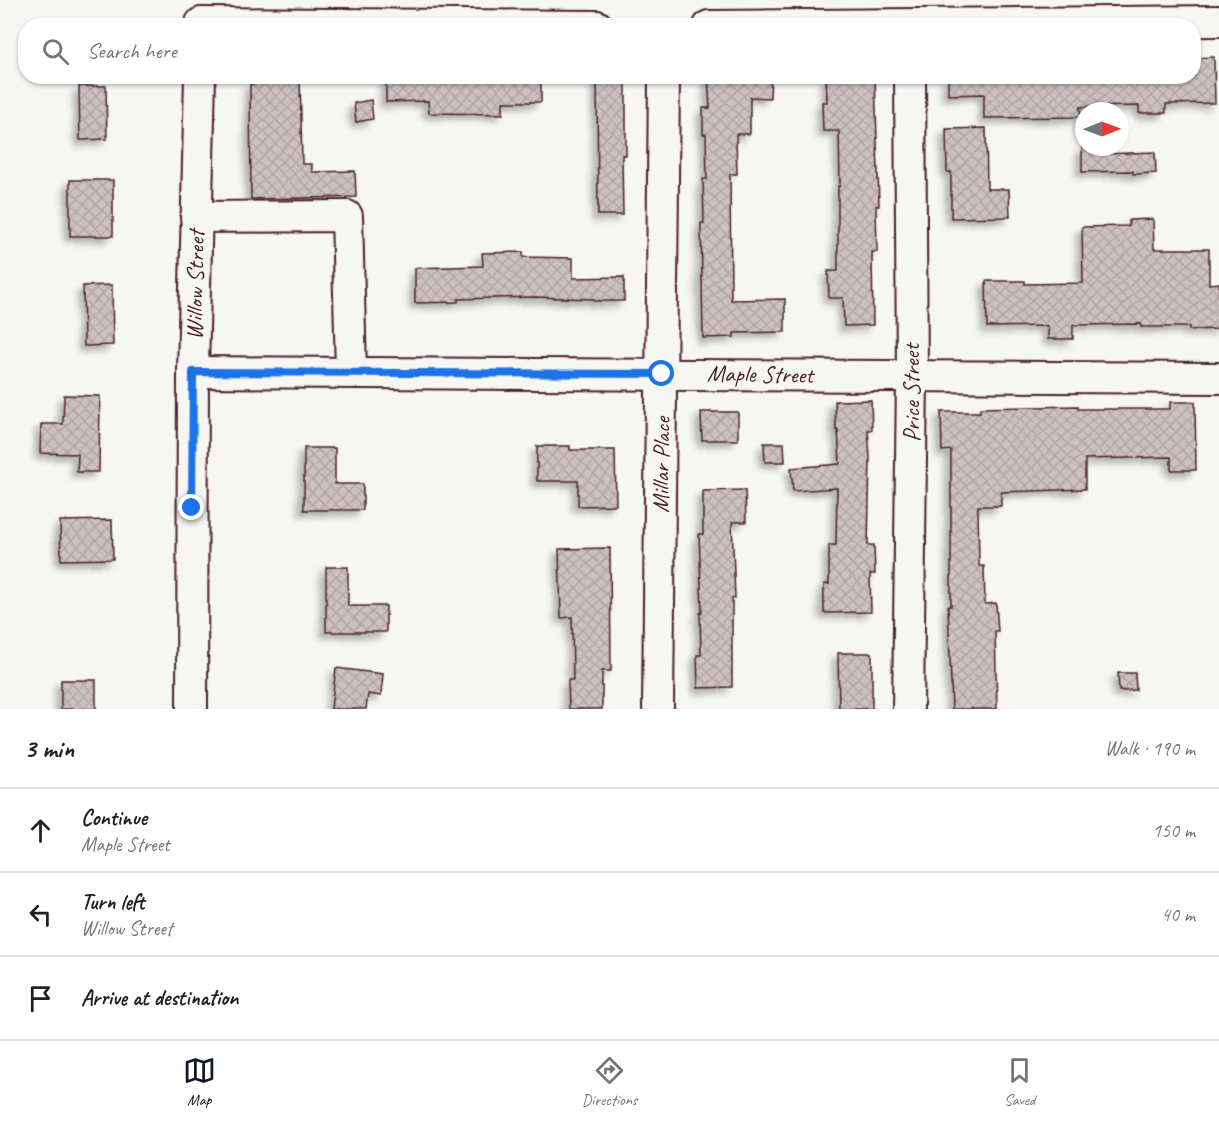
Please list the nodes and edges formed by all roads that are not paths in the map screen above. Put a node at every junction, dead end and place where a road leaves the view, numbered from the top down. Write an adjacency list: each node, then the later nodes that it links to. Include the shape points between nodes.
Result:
1 (201, 16): 3 (street)
2 (910, 16): 4 (street); 5 (street)
3 (280, 18)
4 (870, 18)
5 (1034, 18)
6 (1201, 21): 7 (street)
7 (1219, 21)
8 (200, 84): 11 (street, Willow Street)
9 (664, 84): 14 (street, Millar Place)
10 (910, 84): 15 (street, Price Street)
11 (196, 217): 12 (street, Willow Street); 13 (street, via 347,216)
12 (193, 372): 13 (street, Maple Street); 17 (street, Willow Street)
13 (351, 372): 14 (street, Maple Street)
14 (662, 374): 15 (street, Maple Street); 18 (street, Millar Place)
15 (912, 376): 16 (street, Maple Street); 19 (street, Price Street)
16 (1219, 378)
17 (192, 709)
18 (658, 709)
19 (908, 709)

